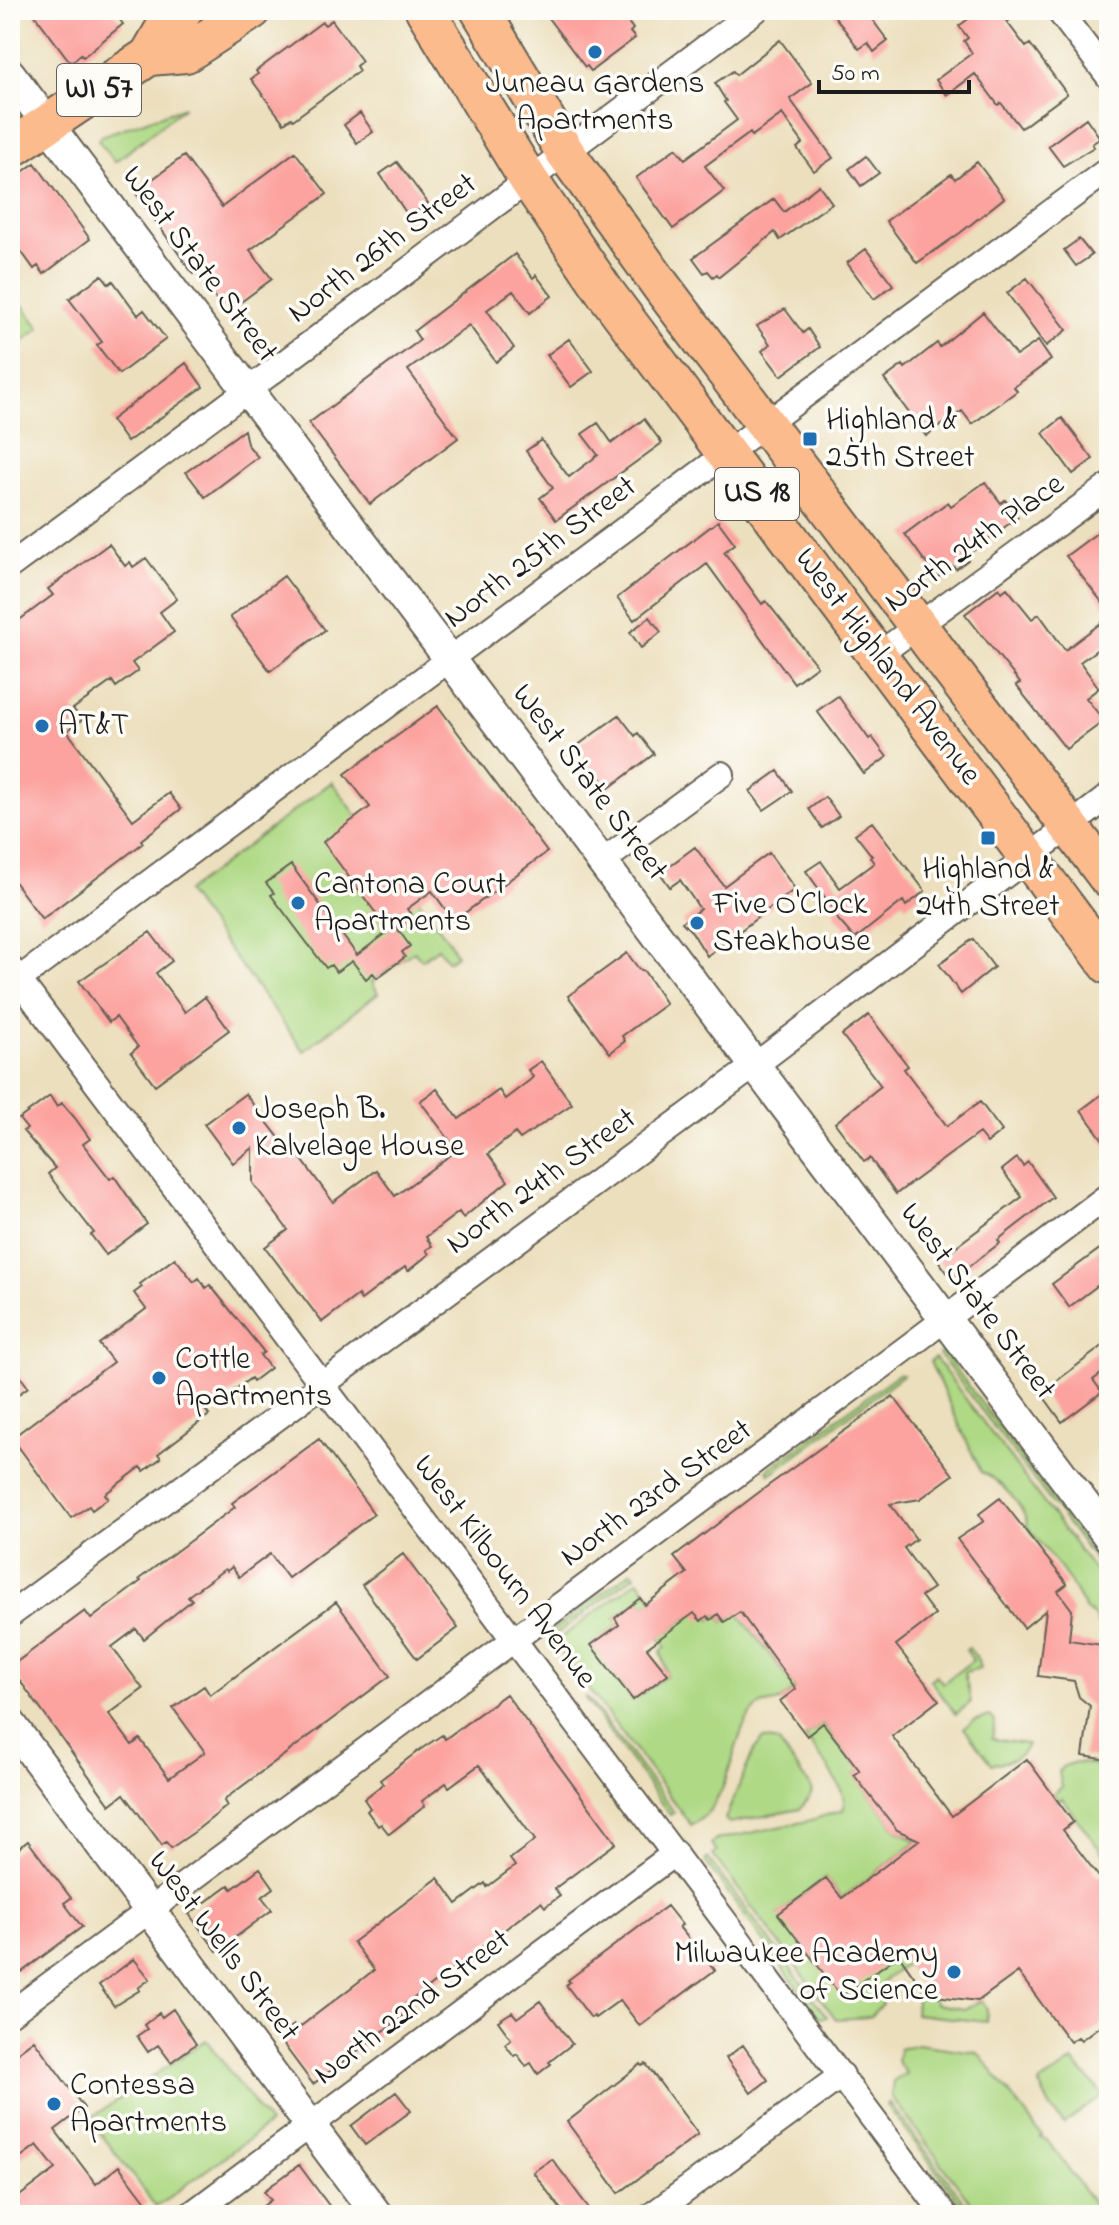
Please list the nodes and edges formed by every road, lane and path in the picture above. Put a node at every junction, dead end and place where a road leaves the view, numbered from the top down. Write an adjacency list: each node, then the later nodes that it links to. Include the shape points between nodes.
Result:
1 (183, 10): 7 (main road, WI 57, via 168,23)
2 (252, 10): 7 (main road, WI 57, via 186,53)
3 (425, 10): 14 (main road, West Highland Avenue / US 18)
4 (480, 10): 12 (main road, West Highland Avenue / US 18)
5 (756, 10): 12 (street, North 26th Street)
6 (1058, 10): 8 (street)
7 (149, 56): 10 (main road, WI 57)
8 (1107, 72)
9 (10, 74): 10 (street, West State Street)
10 (48, 124): 11 (main road, WI 57); 15 (street, West State Street)
11 (10, 149)
12 (565, 152): 14 (street, North 26th Street); 16 (main road, West Highland Avenue / US 18)
13 (1109, 169): 16 (street, North 25th Street)
14 (528, 179): 15 (street, North 26th Street); 17 (main road, West Highland Avenue / US 18)
15 (249, 391): 19 (street, North 26th Street); 22 (street, West State Street)
16 (765, 424): 17 (street, North 25th Street); 20 (main road, West Highland Avenue / US 18)
17 (726, 453): 21 (main road, West Highland Avenue / US 18); 22 (street, North 25th Street)
18 (1109, 486): 20 (street, North 24th Place)
19 (10, 566)
20 (918, 625): 21 (street, North 24th Place); 25 (main road, West Highland Avenue / US 18)
21 (878, 655): 26 (main road, West Highland Avenue / US 18)
22 (451, 661): 27 (street, West State Street); 30 (street, North 25th Street)
23 (722, 774): 27 (street)
24 (1109, 796): 25 (street, North 24th Street)
25 (1069, 825): 26 (street, North 24th Street); 28 (main road, West Highland Avenue / US 18)
26 (1027, 856): 29 (main road, West Highland Avenue / US 18); 31 (street, North 24th Street)
27 (603, 861): 31 (street, West State Street)
28 (1109, 879)
29 (1109, 965)
30 (13, 978): 34 (street, West Kilbourn Avenue)
31 (754, 1066): 33 (street, West State Street); 34 (street, North 24th Street)
32 (1109, 1195): 33 (street, North 23rd Street)
33 (944, 1319): 35 (street, West State Street); 37 (street, North 23rd Street)
34 (322, 1383): 36 (street, North 24th Street); 37 (street, West Kilbourn Avenue)
35 (1109, 1537)
36 (10, 1615)
37 (514, 1639): 39 (street, West Kilbourn Avenue); 40 (street, North 23rd Street)
38 (10, 1723): 40 (street, West Wells Street)
39 (675, 1853): 42 (street, West Kilbourn Avenue); 43 (street, North 22nd Street)
40 (150, 1909): 41 (street, North 23rd Street); 43 (street, West Wells Street)
41 (10, 2014)
42 (842, 2075): 46 (street); 47 (street, West Kilbourn Avenue)
43 (311, 2125): 44 (street, North 22nd Street); 45 (street, West Wells Street)
44 (190, 2215)
45 (377, 2215)
46 (652, 2215)
47 (945, 2215)

